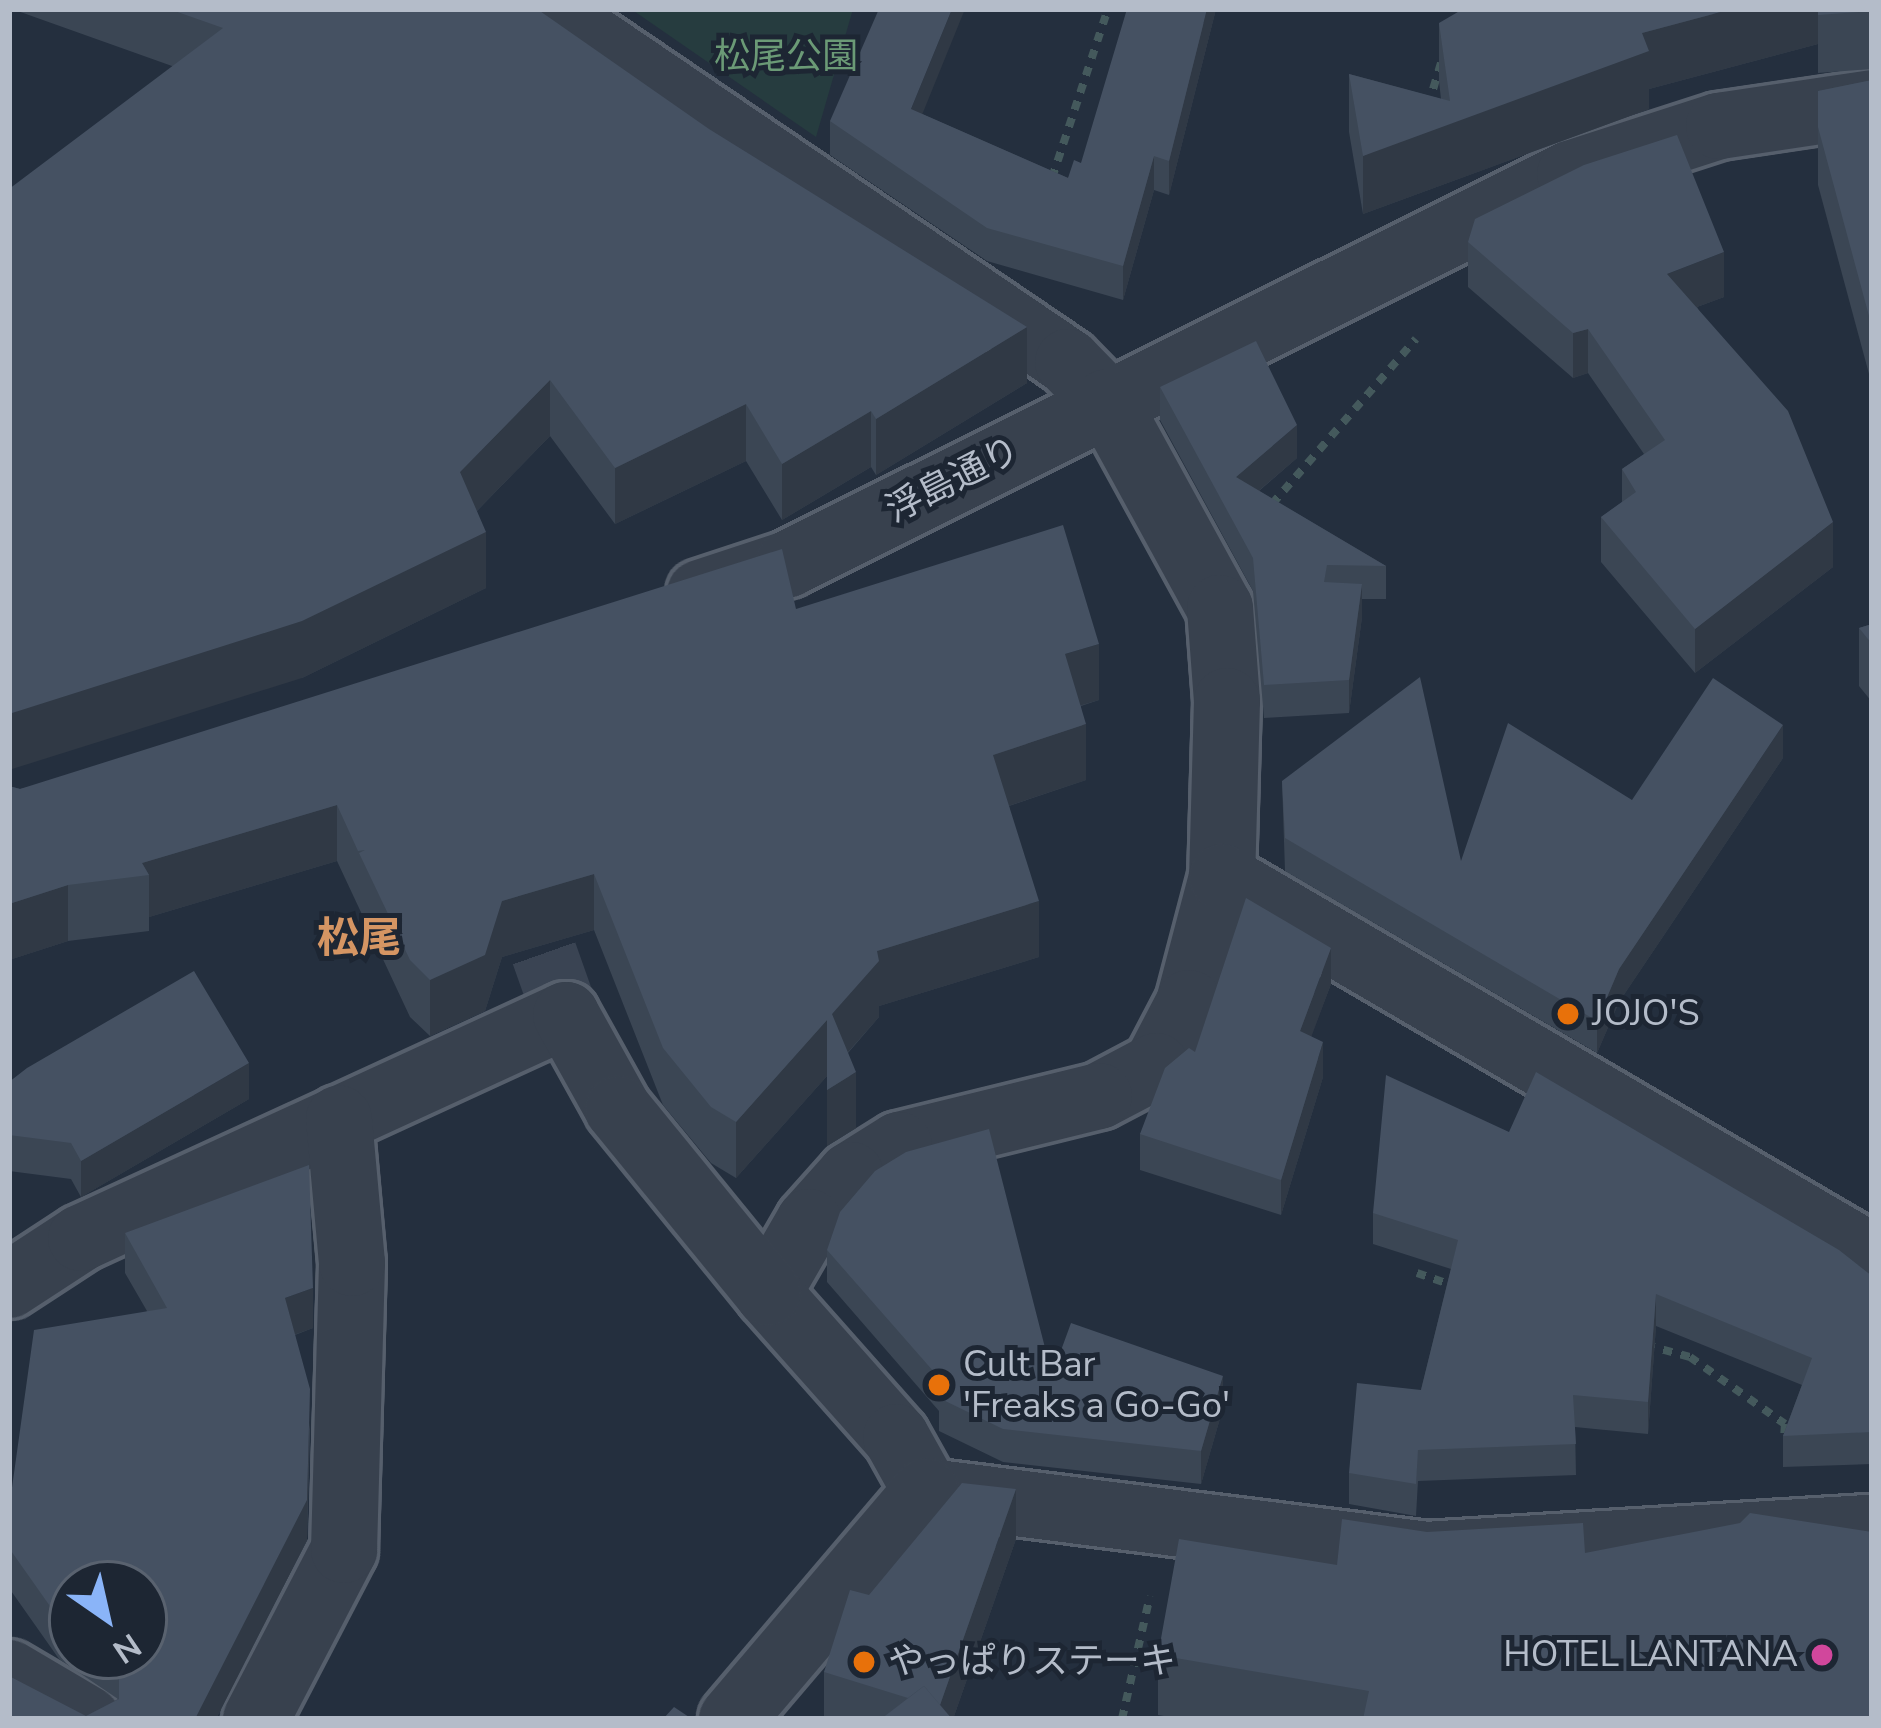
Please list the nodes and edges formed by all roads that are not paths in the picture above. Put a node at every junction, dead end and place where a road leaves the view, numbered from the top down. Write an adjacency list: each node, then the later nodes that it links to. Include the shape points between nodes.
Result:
1 (548, 9): 3 (street, via 1068,362)
2 (1872, 103): 3 (street, 浮島通り, via 1719,125 1570,174)
3 (1107, 402): 4 (street, 浮島通り, via 788,564); 5 (street, via 1220,608)
4 (632, 614)
5 (1222, 877): 7 (street); 9 (street, via 1189,1003 1156,1066 1099,1096 899,1145 851,1175 809,1222)
6 (339, 1119): 8 (street, via 81,1238); 9 (street, via 566,1015 618,1109); 14 (street, via 352,1263 344,1550)
7 (1872, 1257)
8 (9, 1285)
9 (768, 1293): 10 (street, via 896,1437)
10 (926, 1491): 11 (street, via 1425,1555); 15 (street)
11 (1872, 1528)
12 (9, 1673): 13 (street)
13 (87, 1719)
14 (256, 1719)
15 (732, 1719)

